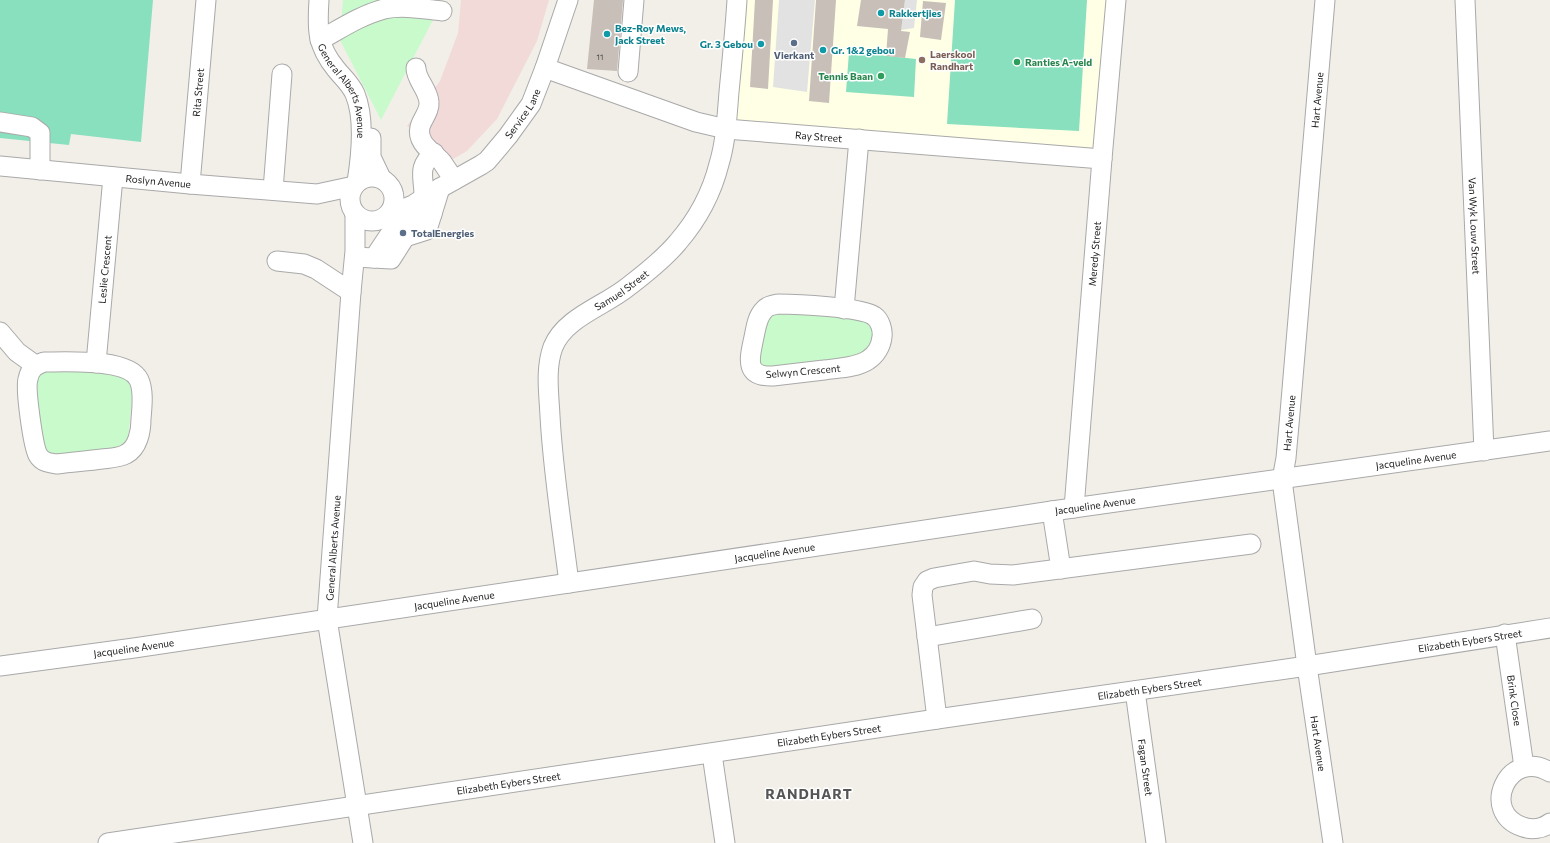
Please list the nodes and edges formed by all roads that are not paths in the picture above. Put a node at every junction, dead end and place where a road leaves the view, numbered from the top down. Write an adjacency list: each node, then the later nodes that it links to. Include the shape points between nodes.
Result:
1 (206, 0): 24 (street, Rita Street)
2 (319, 0): 11 (street, General Alberts Avenue, via 317,23)
3 (331, 0): 11 (street, General Alberts Avenue)
4 (568, 0): 13 (street, Service Lane)
5 (634, 0): 14 (street)
6 (737, 0): 17 (street, Samuel Street)
7 (1116, 0): 20 (street, Meredy Street)
8 (1325, 0): 41 (street, Hart Avenue, via 1286,458)
9 (1465, 0): 40 (street, Van Wyk Louw Street)
10 (442, 11): 11 (street, via 384,9 361,18)
11 (325, 38): 25 (street, General Alberts Avenue, via 328,58 349,83 358,102 361,147); 26 (street, General Alberts Avenue, via 332,43 338,56 363,88 371,129 370,157)
12 (416, 68): 19 (street, via 430,103 420,128 420,137 424,146)
13 (545, 68): 17 (street, Ray Street, via 696,122); 27 (street, Service Lane, via 531,104 487,161)
14 (628, 72)
15 (282, 74): 28 (street)
16 (0, 122): 22 (street, via 32,127 40,133)
17 (726, 129): 18 (street, Ray Street); 46 (street, Samuel Street, via 720,164 709,192 697,217 678,243 656,265 624,290 567,326 553,347 548,376 553,464)
18 (859, 139): 20 (street, Ray Street); 35 (street)
19 (434, 154): 27 (street, via 443,164); 27 (street, via 423,166)
20 (1102, 159): 42 (street, Meredy Street)
21 (0, 166): 22 (street, Roslyn Avenue)
22 (40, 170): 23 (street, Roslyn Avenue)
23 (113, 177): 24 (street, Roslyn Avenue); 37 (street, Leslie Crescent)
24 (190, 184): 28 (street, Roslyn Avenue)
25 (356, 184): 26 (street, via 368,177); 29 (street); 30 (street, via 350,196)
26 (387, 184): 27 (street, via 404,194); 31 (street, via 395,198)
27 (438, 188): 31 (street, Service Lane); 31 (street, via 432,214)
28 (273, 190): 29 (street, Roslyn Avenue)
29 (317, 194): 30 (street)
30 (353, 210): 31 (street, via 369,222); 32 (street, General Alberts Avenue)
31 (390, 224): 32 (street, via 362,238); 32 (street, via 374,258)
32 (355, 254): 34 (street, General Alberts Avenue)
33 (277, 261): 34 (street, via 304,264 316,269)
34 (351, 292): 47 (street, General Alberts Avenue)
35 (844, 309): 35 (street, Selwyn Crescent, via 870,313 879,322 882,329 880,346 869,360 849,367 764,377 752,370 749,358 756,327 760,316 769,306 783,304)
36 (0, 332): 38 (street, via 17,352)
37 (96, 363): 38 (street, via 44,362); 38 (street, via 125,368 139,378 142,404 138,440 132,450 125,455 57,464 44,461 38,454 34,440 27,381)
38 (35, 365)
39 (1550, 441): 40 (street, Jacqueline Avenue)
40 (1484, 451): 41 (street, Jacqueline Avenue)
41 (1282, 480): 42 (street, Jacqueline Avenue); 53 (street, Hart Avenue)
42 (1074, 508): 43 (street, Jacqueline Avenue)
43 (1052, 511): 45 (street); 46 (street, Jacqueline Avenue)
44 (1251, 544): 45 (street)
45 (1061, 569): 51 (street, via 1013,575 967,571 934,578 923,587)
46 (569, 583): 47 (street, Jacqueline Avenue)
47 (327, 619): 52 (street, Jacqueline Avenue); 59 (street, General Alberts Avenue)
48 (1032, 619): 51 (street)
49 (1550, 628): 50 (street, Elizabeth Eybers Street)
50 (1505, 634): 53 (street, Elizabeth Eybers Street); 57 (street, Brink Close)
51 (926, 637): 55 (street)
52 (0, 666)
53 (1307, 666): 54 (street, Elizabeth Eybers Street); 65 (street, Hart Avenue)
54 (1135, 691): 55 (street, Elizabeth Eybers Street); 64 (street, Fagan Street)
55 (937, 719): 56 (street, Elizabeth Eybers Street)
56 (712, 754): 59 (street, Elizabeth Eybers Street); 63 (street)
57 (1524, 767): 58 (street, via 1534,766); 60 (street, via 1506,779 1502,789 1503,810 1518,826 1528,829)
58 (1550, 772)
59 (357, 806): 61 (street, Elizabeth Eybers Street); 62 (street, General Alberts Avenue)
60 (1550, 823)
61 (108, 843)
62 (363, 843)
63 (725, 843)
64 (1156, 843)
65 (1333, 843)

